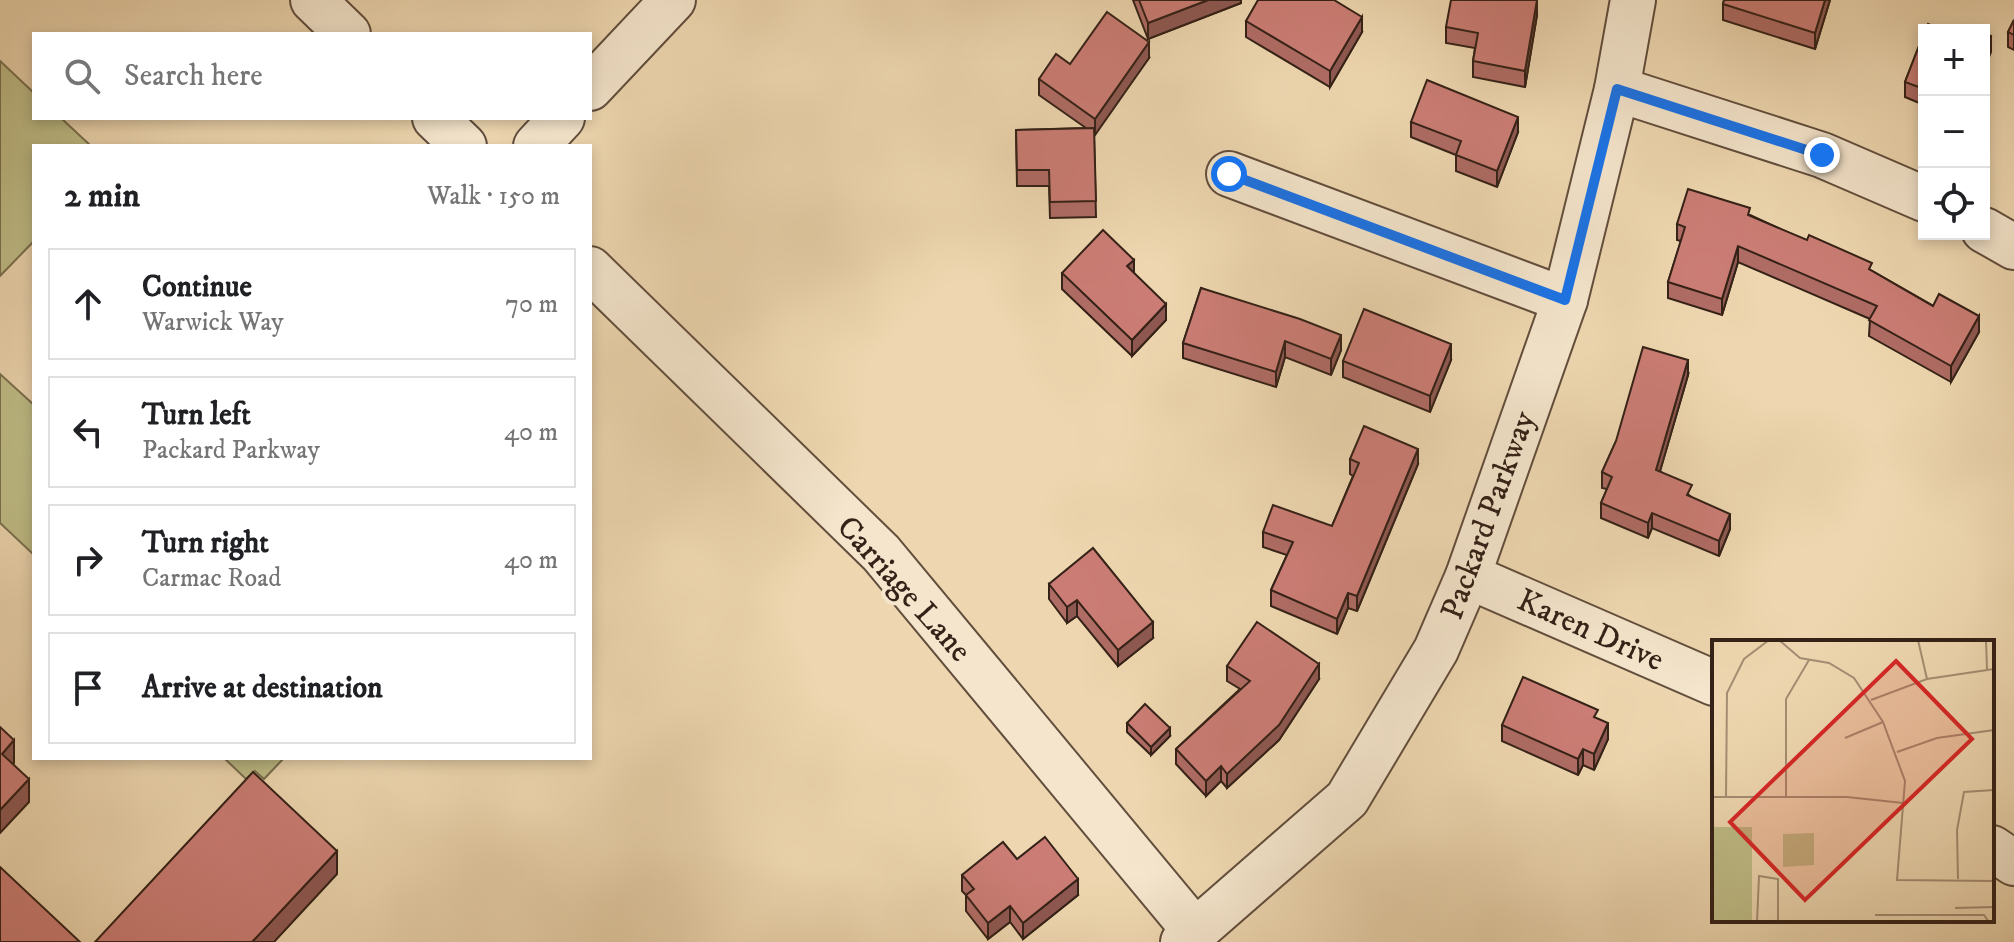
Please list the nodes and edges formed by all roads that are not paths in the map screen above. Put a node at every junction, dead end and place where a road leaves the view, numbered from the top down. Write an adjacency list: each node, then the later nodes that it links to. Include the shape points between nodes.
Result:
1 (313, 0): 4 (street)
2 (673, 0): 5 (street)
3 (1633, 0): 6 (street, Packard Parkway)
4 (346, 32)
5 (592, 86)
6 (1617, 89): 12 (street, via 1822,155); 16 (street, Packard Parkway)
7 (437, 120): 9 (street)
8 (560, 120): 10 (street)
9 (462, 144)
10 (538, 144)
11 (1229, 174): 16 (street)
12 (1918, 196)
13 (1990, 233): 14 (street)
14 (2014, 247)
15 (592, 271): 21 (street, Carriage Lane, via 881,553)
16 (1565, 300): 17 (street, Packard Parkway)
17 (1468, 576): 18 (street, Karen Drive); 21 (street, Packard Parkway, via 1436,650 1347,799)
18 (1712, 682)
19 (1994, 849): 20 (street)
20 (2014, 863)
21 (1189, 936)

